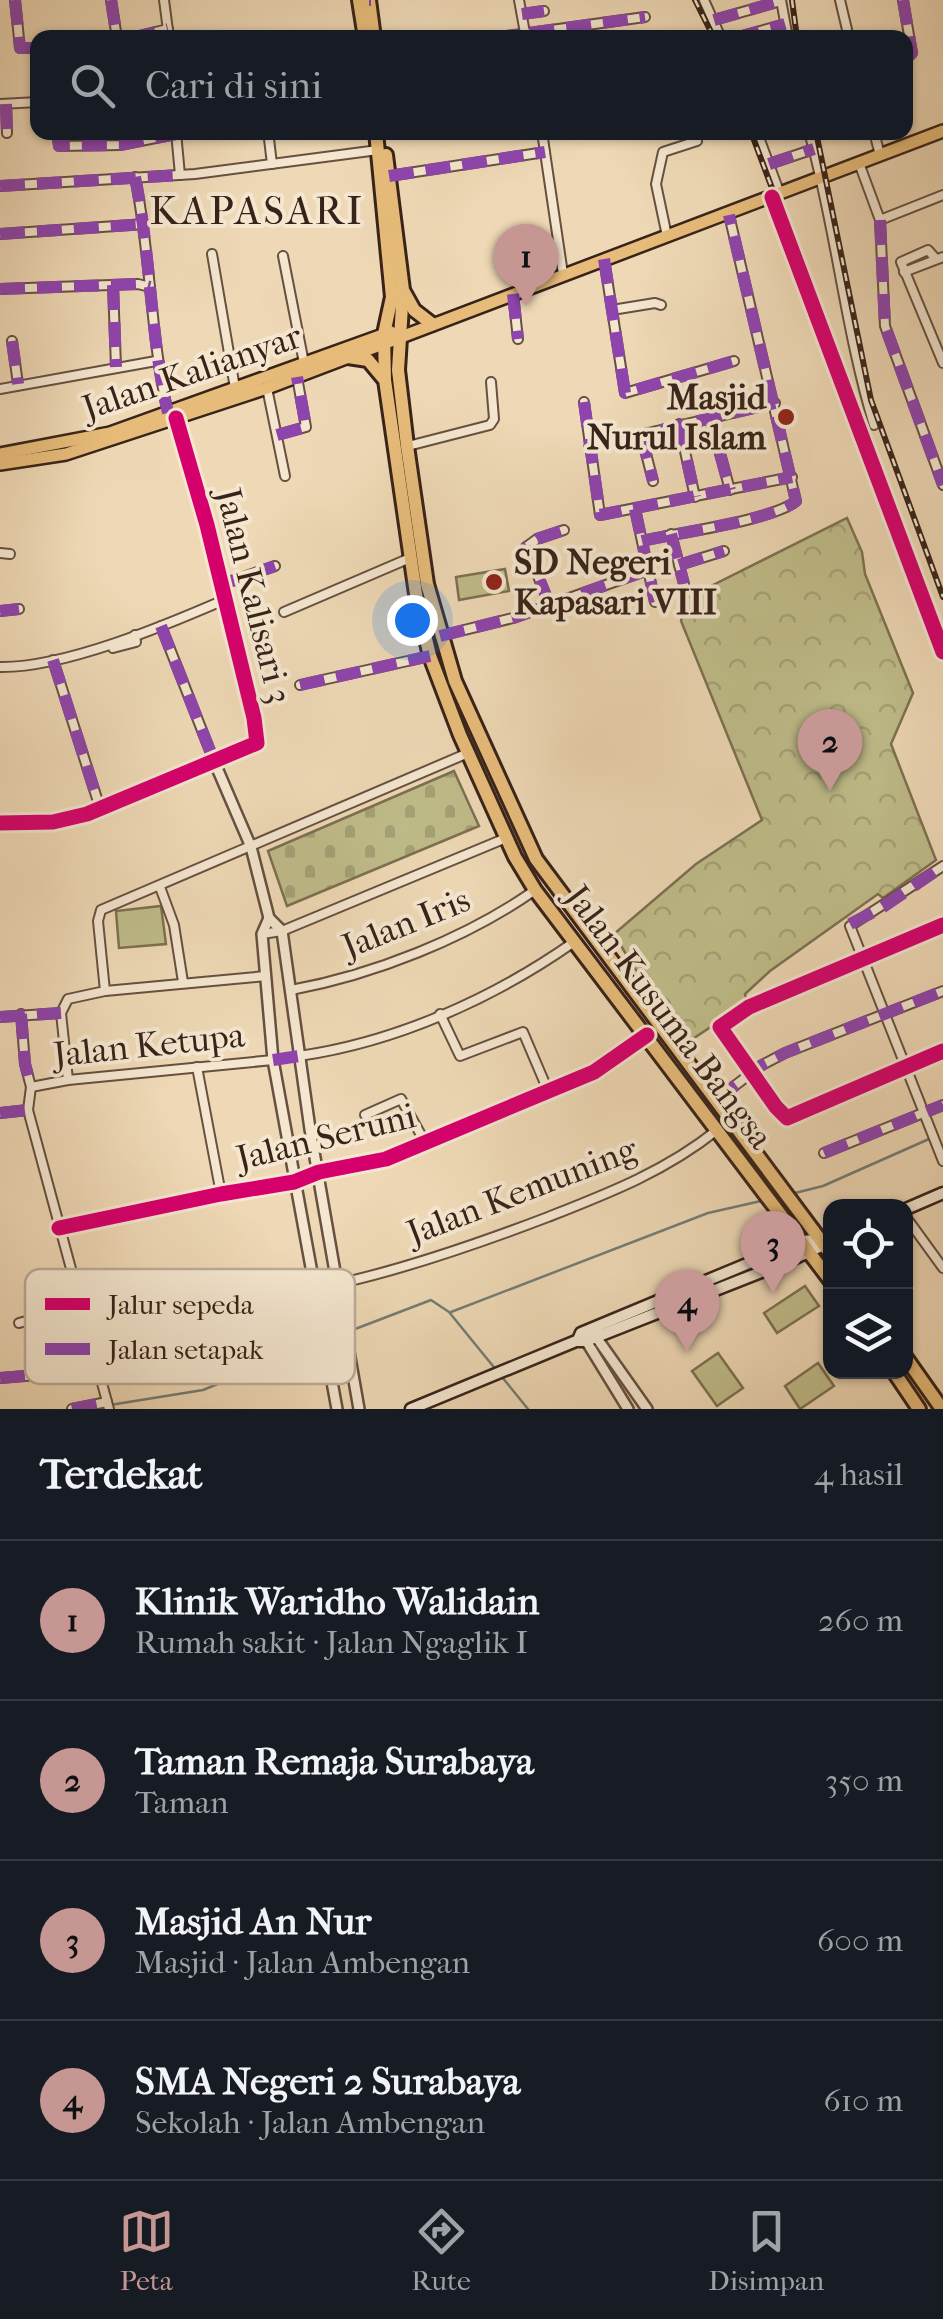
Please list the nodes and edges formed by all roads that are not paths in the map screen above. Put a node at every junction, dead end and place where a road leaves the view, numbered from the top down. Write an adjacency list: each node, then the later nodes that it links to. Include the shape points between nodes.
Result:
1 (16, 0): 27 (street, via 20,48)
2 (112, 0): 16 (street)
3 (164, 0): 17 (street)
4 (359, 0): 18 (highway)
5 (369, 0): 19 (highway)
6 (519, 0): 12 (street)
7 (704, 0): 14 (street)
8 (781, 0): 14 (street); 15 (street)
9 (840, 0): 25 (street)
10 (902, 0): 26 (street)
11 (544, 10): 12 (street)
12 (522, 14): 20 (street)
13 (645, 18): 21 (street)
14 (714, 20): 22 (street)
15 (785, 24): 23 (street); 24 (street)
16 (115, 30)
17 (168, 30)
18 (363, 30)
19 (373, 30)
20 (524, 30)
21 (560, 30)
22 (718, 30)
23 (764, 30)
24 (786, 30)
25 (846, 30)
26 (908, 30)
27 (30, 48)
28 (30, 102): 29 (street)
29 (3, 104): 31 (street)
30 (943, 131): 46 (main road, Jalan Kalianyar)
31 (8, 133)
32 (57, 140): 33 (street)
33 (143, 140)
34 (177, 140): 50 (street)
35 (269, 140): 47 (street)
36 (377, 140): 44 (highway, Jalan Kusuma Bangsa)
37 (385, 140): 51 (highway, Jalan Kusuma Bangsa)
38 (544, 140): 45 (street)
39 (759, 140): 48 (street)
40 (811, 140): 43 (street)
41 (876, 140): 46 (street)
42 (697, 141): 61 (street, via 664,152 656,184)
43 (814, 149): 48 (street); 53 (street)
44 (378, 150): 47 (street); 76 (highway, Jalan Kusuma Bangsa, via 392,297)
45 (546, 152): 51 (street); 66 (street)
46 (880, 156): 49 (main road, Jalan Kalianyar)
47 (272, 164): 50 (street)
48 (768, 164): 55 (street)
49 (860, 164): 53 (main road, Jalan Kalianyar); 58 (street)
50 (180, 175): 52 (street)
51 (389, 176): 70 (highway, Jalan Kusuma Bangsa)
52 (136, 177): 54 (street); 59 (street)
53 (822, 180): 55 (main road, Jalan Kalianyar); 98 (street)
54 (0, 186)
55 (776, 195): 57 (main road, Jalan Kalianyar); 135 (street)
56 (943, 195): 58 (street)
57 (728, 215): 61 (main road, Jalan Kalianyar); 94 (street)
58 (880, 220): 105 (street, via 885,326)
59 (145, 224): 60 (street); 68 (street)
60 (0, 234)
61 (667, 236): 64 (main road, Jalan Kalianyar)
62 (212, 254): 90 (street)
63 (283, 256): 83 (street)
64 (604, 259): 66 (main road, Jalan Kalianyar); 73 (street)
65 (941, 259): 79 (street, via 928,250 902,260)
66 (563, 274): 71 (main road, Jalan Kalianyar)
67 (113, 285): 68 (street); 69 (street); 85 (street)
68 (150, 288): 81 (street)
69 (0, 289)
70 (403, 290): 74 (highway); 75 (highway, Jalan Kusuma Bangsa)
71 (513, 294): 74 (main road, Jalan Kalianyar); 77 (street)
72 (662, 304): 73 (street)
73 (612, 310): 82 (street, via 625,393)
74 (432, 324): 75 (main road, Jalan Kalianyar)
75 (403, 333): 76 (main road, Jalan Kalianyar); 101 (highway, Jalan Kusuma Bangsa, via 398,370)
76 (384, 339): 80 (main road, Jalan Kalianyar); 83 (main road, Jalan Kalianyar); 87 (highway, Jalan Kusuma Bangsa)
77 (518, 339)
78 (12, 342): 89 (street)
79 (940, 346): 84 (street)
80 (348, 358): 86 (main road, Jalan Kalianyar); 87 (highway, via 368,360)
81 (156, 360): 85 (street); 95 (street)
82 (734, 361)
83 (304, 363): 90 (main road, Jalan Kalianyar)
84 (943, 363)
85 (116, 367): 89 (street)
86 (297, 377): 91 (main road, Jalan Kalianyar); 100 (street, via 306,428)
87 (385, 380): 119 (highway, Jalan Kusuma Bangsa)
88 (491, 382): 101 (street, via 490,426)
89 (18, 384): 92 (street)
90 (235, 388): 95 (main road, Jalan Kalianyar)
91 (266, 388): 95 (main road, Jalan Kalianyar); 100 (street)
92 (0, 389)
93 (584, 402): 103 (street)
94 (775, 404): 96 (street); 109 (street)
95 (172, 415): 104 (main road, Jalan Kalianyar); 123 (street, Jalan Kalisari 3)
96 (710, 417): 97 (street); 112 (street)
97 (679, 424): 99 (street); 113 (street)
98 (874, 425)
99 (641, 434): 103 (street); 110 (street)
100 (277, 435): 108 (street)
101 (407, 446): 133 (highway, Jalan Kusuma Bangsa)
102 (943, 446): 105 (street)
103 (589, 447): 114 (street, via 600,515)
104 (65, 449): 106 (main road, Jalan Kalianyar); 107 (main road, Jalan Kalianyar)
105 (930, 450): 111 (street)
106 (0, 454)
107 (0, 464)
108 (285, 476)
109 (792, 477): 112 (street); 116 (street, via 791,506)
110 (654, 480)
111 (943, 484)
112 (730, 490): 113 (street)
113 (695, 497): 114 (street)
114 (635, 510): 117 (street)
115 (564, 530): 127 (street, via 526,547)
116 (672, 534): 117 (street); 120 (street)
117 (642, 541): 122 (street)
118 (724, 552): 120 (street)
119 (410, 558): 130 (street); 136 (highway, Jalan Kusuma Bangsa)
120 (679, 565): 124 (street)
121 (275, 566): 123 (street)
122 (648, 570): 126 (street); 127 (street)
123 (220, 584): 125 (street, Jalan Kalisari 3)
124 (684, 584)
125 (224, 600): 131 (street); 143 (street, Jalan Kalisari 3, via 258,740)
126 (655, 602)
127 (550, 603): 133 (street)
128 (19, 608): 129 (street)
129 (0, 611)
130 (284, 612)
131 (162, 626): 132 (street); 143 (street)
132 (134, 635): 134 (street, via 136,642); 137 (street)
133 (440, 636): 140 (highway, Jalan Kusuma Bangsa)
134 (112, 648)
135 (943, 652)
136 (430, 656): 139 (street); 141 (highway, Jalan Kusuma Bangsa)
137 (54, 660): 138 (street); 144 (street)
138 (0, 667)
139 (300, 684)
140 (471, 716): 141 (highway); 145 (highway, Jalan Kusuma Bangsa)
141 (455, 724): 142 (highway, Jalan Kusuma Bangsa)
142 (468, 753): 147 (highway, Jalan Kusuma Bangsa); 149 (street)
143 (214, 762): 144 (street); 149 (street)
144 (100, 808): 146 (street, via 53,822)
145 (516, 816): 147 (highway); 177 (highway, Jalan Kusuma Bangsa, via 536,859)
146 (0, 822)
147 (499, 823): 148 (highway, Jalan Kusuma Bangsa)
148 (506, 838): 152 (highway, Jalan Kusuma Bangsa); 155 (street)
149 (251, 847): 151 (street); 153 (street)
150 (943, 866): 158 (street, via 850,924)
151 (160, 887): 160 (street, via 174,925); 162 (street, via 99,914)
152 (536, 890): 157 (highway, Jalan Kusuma Bangsa); 161 (street, Jalan Iris, via 440,941 356,974)
153 (269, 918): 155 (street); 156 (street)
154 (943, 925): 158 (street)
155 (282, 931): 156 (street); 161 (street)
156 (262, 934): 159 (street)
157 (574, 942): 166 (street, via 506,986); 169 (highway, Jalan Kusuma Bangsa)
158 (863, 960): 167 (street); 175 (street, via 749,1006 720,1027)
159 (266, 976): 160 (street); 172 (street)
160 (182, 982): 162 (street)
161 (291, 990): 171 (street)
162 (105, 991): 164 (street, via 68,999)
163 (943, 991): 167 (street)
164 (60, 1012): 165 (street); 176 (street)
165 (21, 1014): 168 (street); 178 (street)
166 (440, 1014): 171 (street); 180 (street, via 460,1056 523,1032)
167 (884, 1016): 173 (street); 175 (street)
168 (0, 1017)
169 (646, 1035): 179 (highway, Jalan Kusuma Bangsa); 180 (street, Jalan Seruni)
170 (943, 1051): 173 (street)
171 (300, 1056): 191 (street)
172 (274, 1060): 174 (street, Jalan Ketupa); 192 (street)
173 (906, 1065): 175 (street, via 788,1118); 184 (street)
174 (197, 1067): 176 (street, Jalan Ketupa); 194 (street)
175 (751, 1073): 181 (street)
176 (68, 1080): 178 (street, Jalan Ketupa)
177 (703, 1084): 179 (highway); 181 (highway, Jalan Kusuma Bangsa)
178 (32, 1087): 183 (street)
179 (690, 1093): 187 (highway, Jalan Kusuma Bangsa)
180 (549, 1094): 188 (street, Jalan Seruni)
181 (716, 1100): 198 (highway, Jalan Kusuma Bangsa)
182 (943, 1105): 184 (street)
183 (28, 1110): 185 (street); 197 (street)
184 (924, 1112): 189 (street); 190 (street)
185 (0, 1113)
186 (366, 1115): 188 (street, via 402,1100)
187 (717, 1130): 200 (highway, Jalan Kusuma Bangsa); 206 (street, Jalan Kemuning, via 632,1184 470,1246)
188 (426, 1144): 191 (street, Jalan Seruni)
189 (824, 1153)
190 (943, 1160)
191 (319, 1172): 192 (street, Jalan Seruni); 204 (street)
192 (294, 1182): 194 (street, Jalan Seruni); 203 (street)
193 (943, 1193): 195 (main road)
194 (221, 1194): 197 (street, Jalan Seruni)
195 (913, 1209)
196 (913, 1223): 201 (street)
197 (59, 1228): 202 (street)
198 (823, 1238)
199 (823, 1244): 200 (main road)
200 (806, 1246): 205 (highway, Jalan Kusuma Bangsa); 209 (main road)
201 (943, 1268)
202 (71, 1269)
203 (310, 1269)
204 (335, 1269)
205 (823, 1270)
206 (355, 1279)
207 (25, 1320): 208 (street)
208 (19, 1322)
209 (586, 1336): 220 (main road); 221 (street); 222 (street)
210 (913, 1368): 224 (highway)
211 (25, 1376): 212 (street)
212 (0, 1378)
213 (899, 1379): 223 (highway)
214 (332, 1384): 218 (street)
215 (355, 1384): 219 (street)
216 (108, 1405): 217 (street)
217 (72, 1409)
218 (336, 1409)
219 (359, 1409)
220 (411, 1409)
221 (628, 1409)
222 (647, 1409)
223 (920, 1409)
224 (942, 1409)

